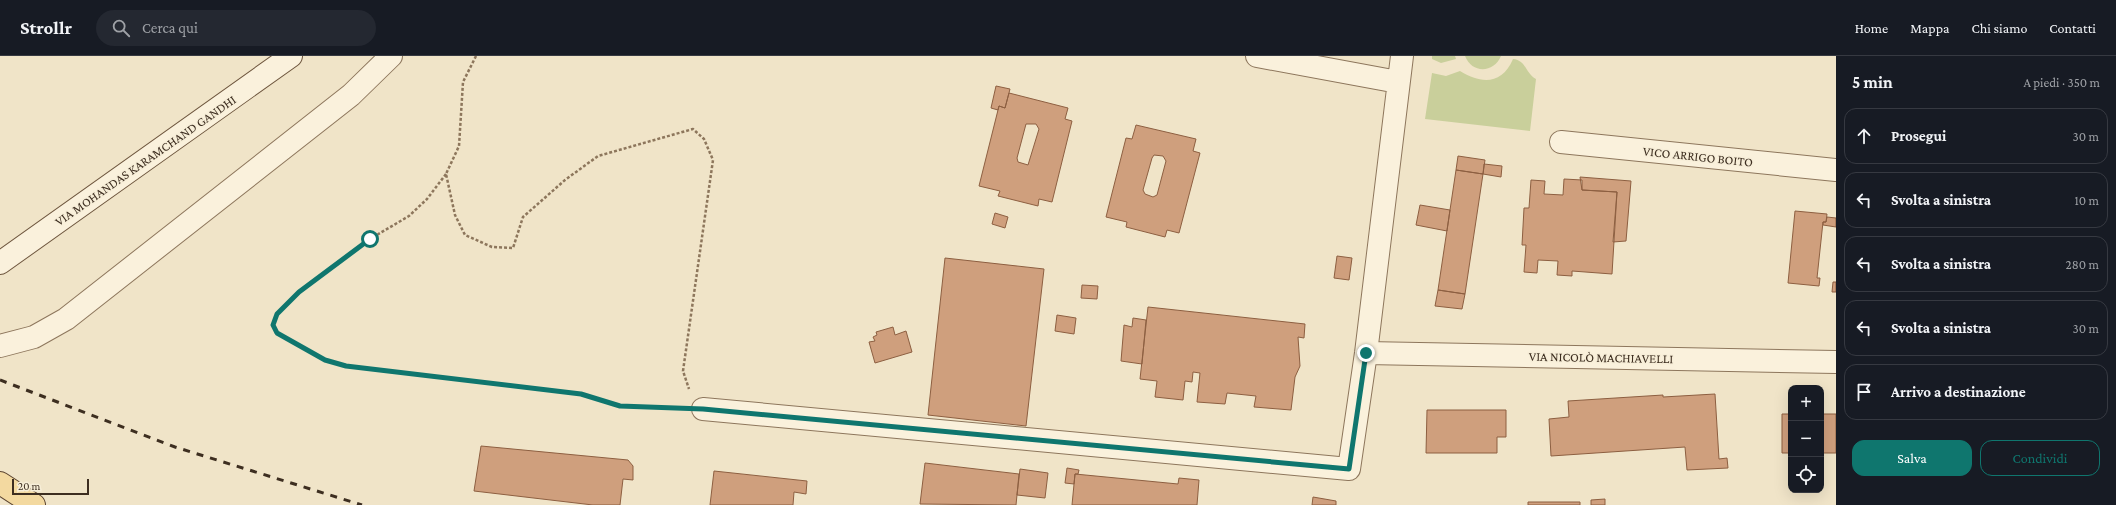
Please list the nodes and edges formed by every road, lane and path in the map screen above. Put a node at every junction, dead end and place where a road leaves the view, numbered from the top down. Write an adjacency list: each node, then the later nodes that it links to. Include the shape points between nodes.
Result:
1 (291, 56): 10 (street, VIA MOHANDAS KARAMCHAND GANDHI)
2 (391, 56): 11 (street, via 351,95 66,319 34,337)
3 (476, 56): 9 (path, via 462,82 460,146)
4 (1257, 56): 6 (street)
5 (1402, 56): 6 (street)
6 (1398, 82): 12 (street)
7 (1561, 142): 8 (street, VICO ARRIGO BOITO)
8 (1836, 170)
9 (446, 174): 14 (path, via 455,215 465,235 492,247 512,248 523,217 565,180 598,156 693,129 704,139 713,160 683,371 689,391); 14 (path, via 427,199 409,216 370,239 299,292 277,314 273,325 277,333 325,360 346,366 581,394 620,406)
10 (0, 263)
11 (0, 346)
12 (1366, 353): 13 (street, VIA NICOLÒ MACHIAVELLI); 14 (street, via 1349,469)
13 (1836, 362)
14 (709, 410)
15 (0, 483): 16 (main road)
16 (34, 505)

